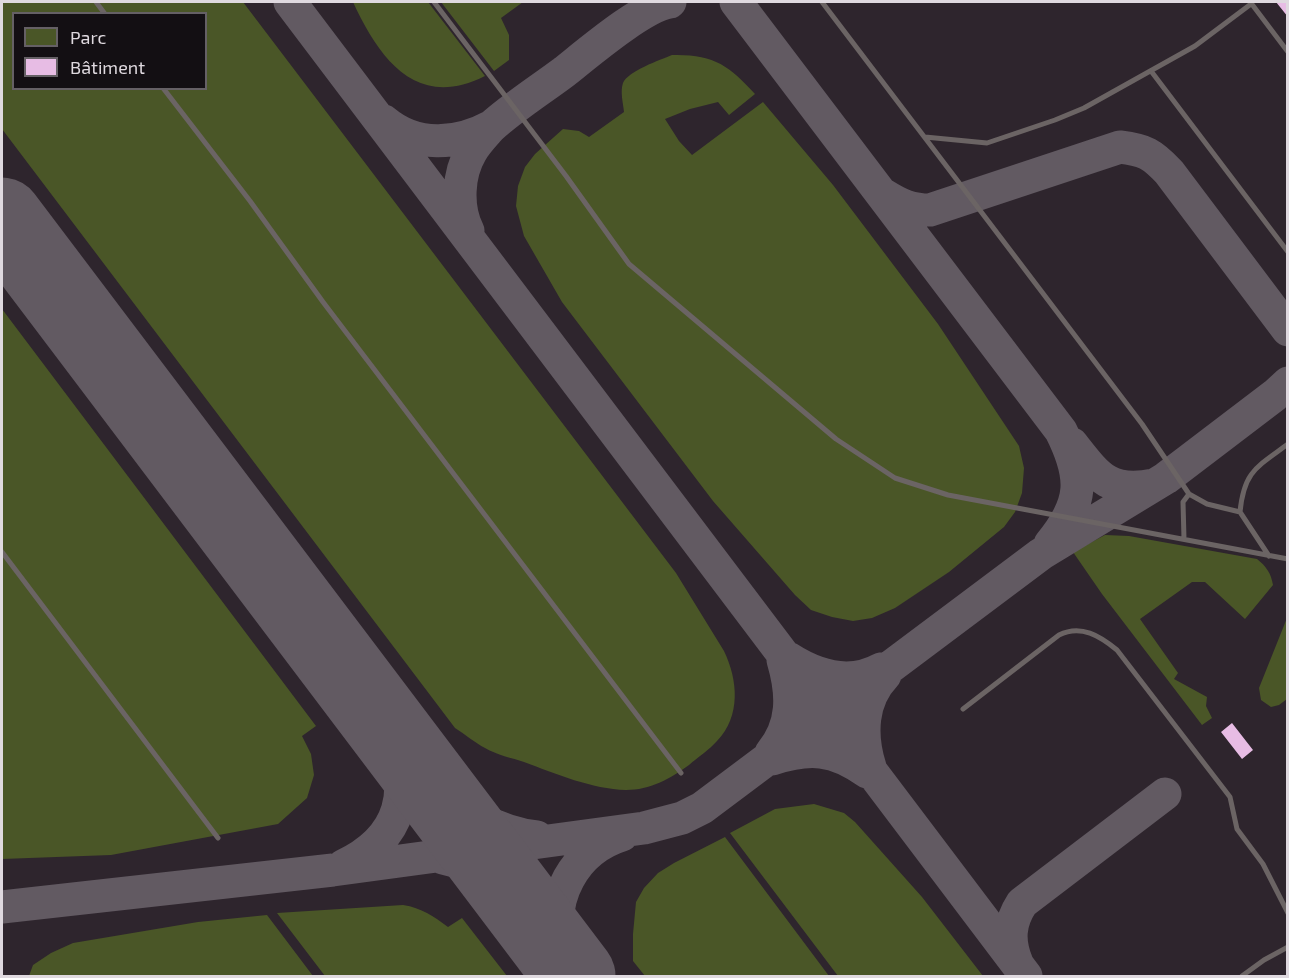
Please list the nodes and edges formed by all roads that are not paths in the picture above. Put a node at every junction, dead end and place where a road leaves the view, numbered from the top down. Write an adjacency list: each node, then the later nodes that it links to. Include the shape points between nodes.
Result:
1 (435, 2): 12 (lane, via 629,264 836,439 895,478 948,495)
2 (822, 2): 7 (lane)
3 (1250, 3): 4 (lane); 5 (lane, via 1195,46)
4 (1287, 52)
5 (1151, 71): 7 (lane, via 1084,108 987,142); 8 (lane)
6 (165, 90): 17 (lane)
7 (925, 137): 10 (lane, via 1142,424)
8 (1287, 252)
9 (1287, 444): 11 (lane, via 1251,472 1242,490)
10 (1189, 494): 11 (lane, via 1207,504); 12 (lane, via 1183,502)
11 (1240, 512): 14 (lane)
12 (1184, 539): 14 (lane)
13 (2, 552): 18 (lane)
14 (1269, 556): 15 (lane)
15 (1287, 559)
16 (963, 709): 19 (lane, via 1059,635 1080,630 1103,638 1117,650 1230,797 1237,829 1263,864)
17 (681, 773)
18 (218, 838)
19 (1287, 913)
20 (1287, 947): 21 (lane)
21 (1242, 976)

